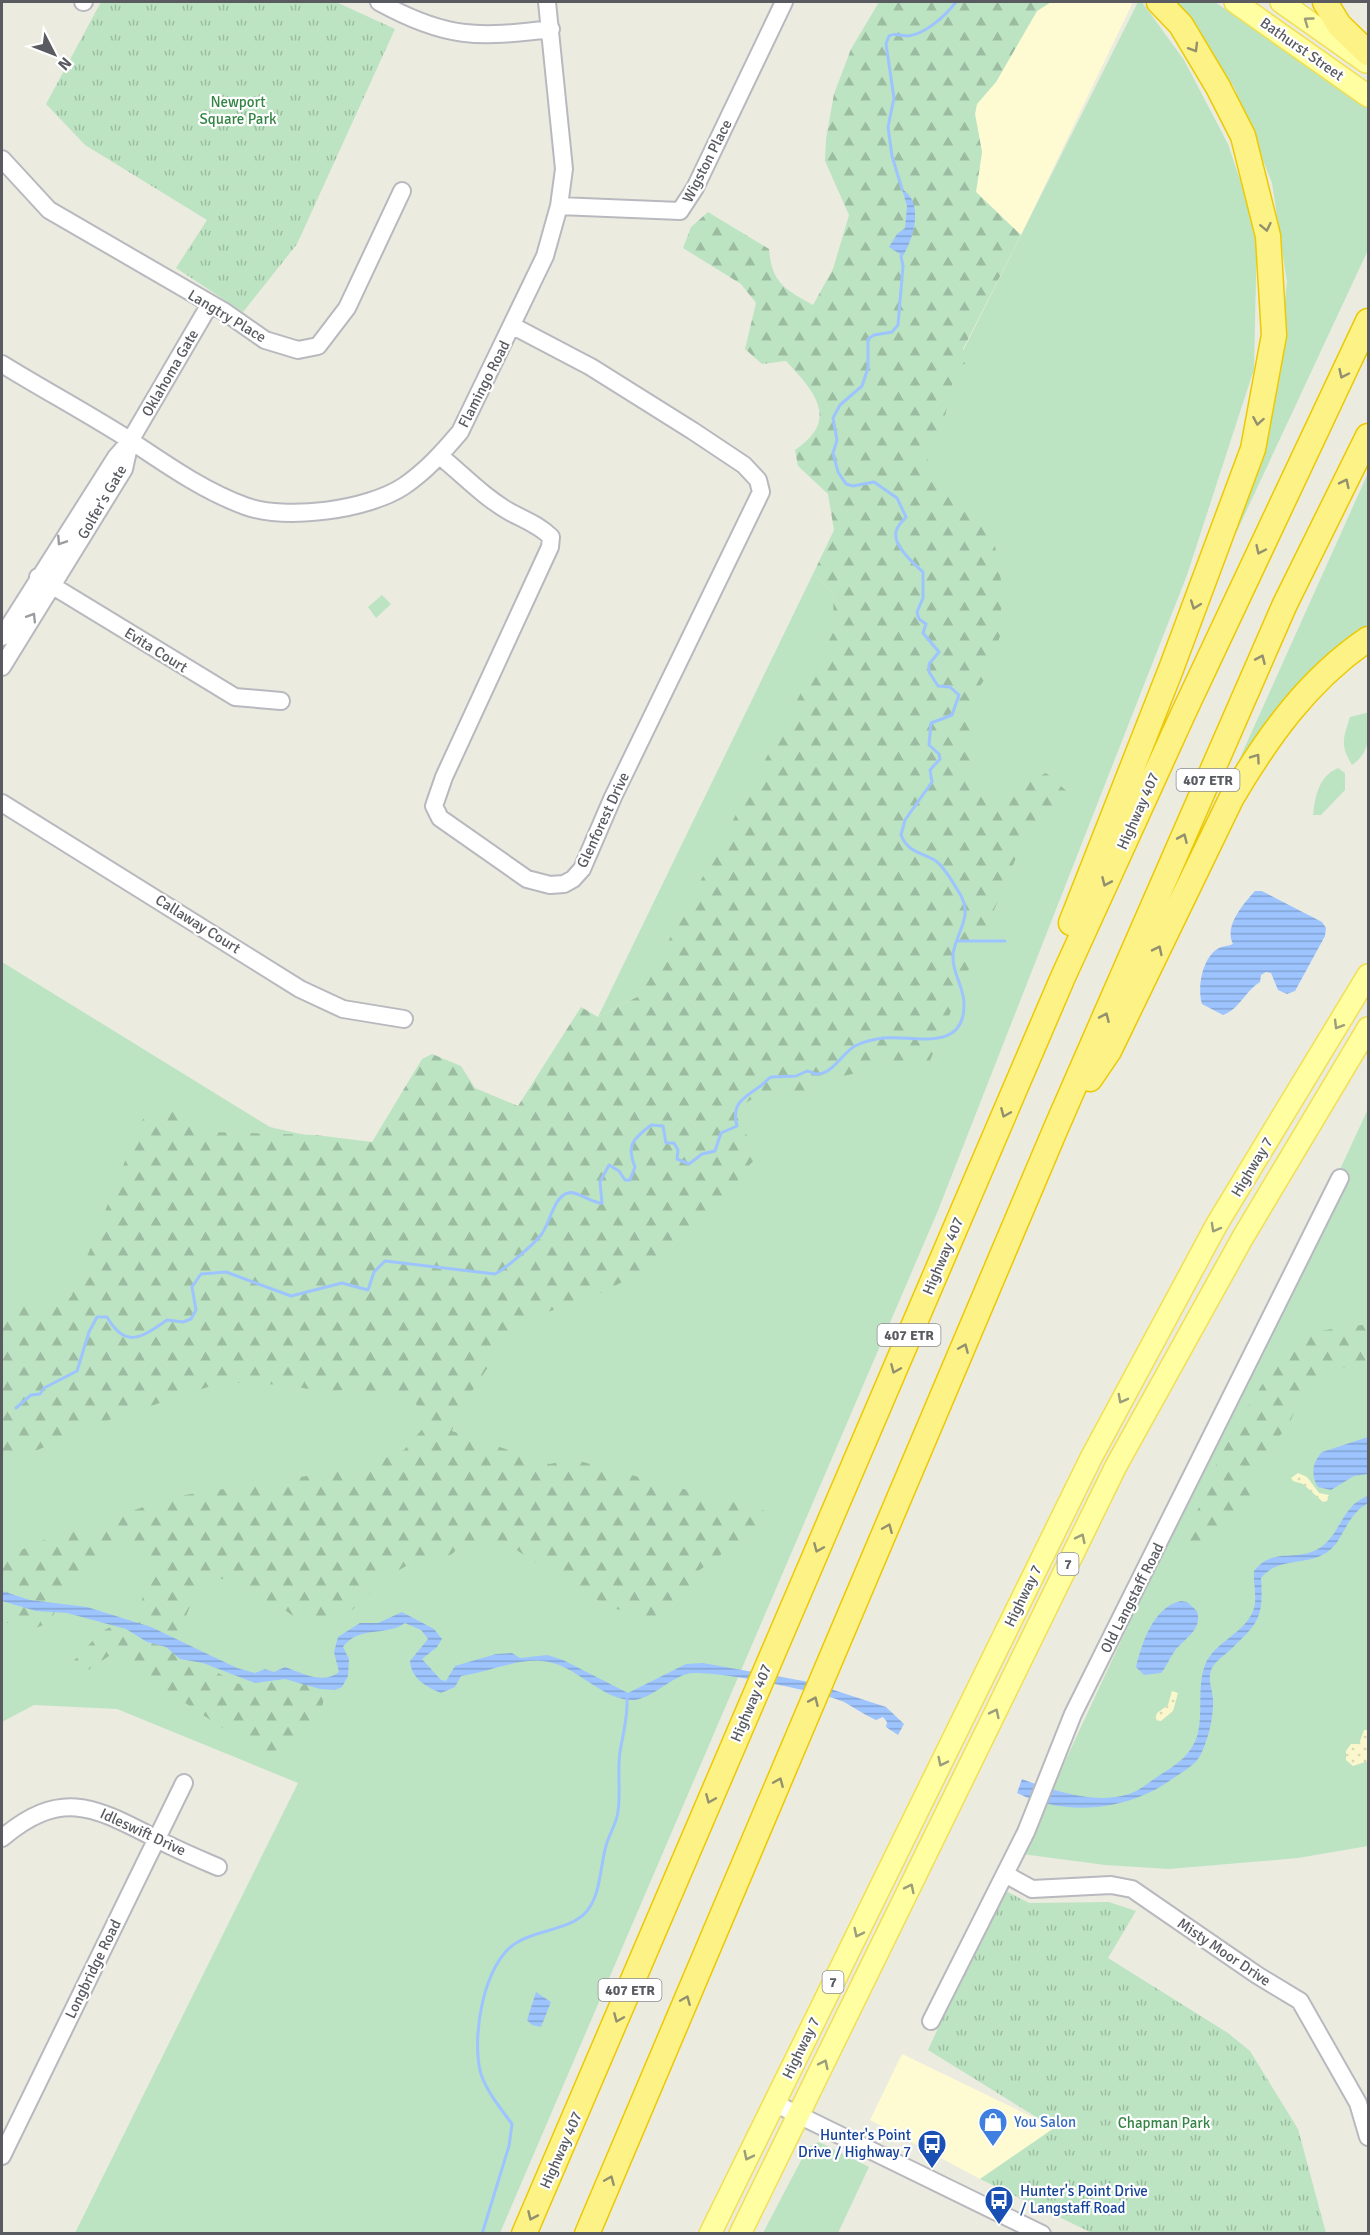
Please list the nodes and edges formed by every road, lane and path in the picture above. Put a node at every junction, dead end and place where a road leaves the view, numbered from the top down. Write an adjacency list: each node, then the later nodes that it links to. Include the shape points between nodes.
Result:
1 (379, 2): 8 (street, via 447,32 495,36)
2 (547, 2): 8 (street, Flamingo Road)
3 (784, 2): 14 (street, Wigston Place, via 704,170 680,211)
4 (1159, 2): 32 (highway, one-way to 32, via 1180,25 1243,135 1268,236 1274,335 1253,449 1072,920)
5 (1235, 2): 11 (main road, Bathurst Street)
6 (1281, 2): 10 (main road, Bathurst Street, one-way to 6)
7 (1325, 2): 9 (highway, via 1339,25)
8 (551, 29): 14 (street, Flamingo Road, via 564,169)
9 (1368, 53)
10 (1368, 64)
11 (1368, 96)
12 (2, 159): 15 (street, Langtry Place, via 49,210)
13 (402, 191): 15 (street, Langtry Place, via 347,308 318,346 298,350 265,340)
14 (559, 206): 17 (street, Flamingo Road, via 545,256)
15 (210, 304): 20 (street, Oklahoma Gate)
16 (1368, 321): 32 (highway, Highway 407 / 407 ETR, one-way to 32, via 1182,714)
17 (513, 326): 21 (street, Flamingo Road, via 460,432); 21 (street, Glenforest Drive, via 591,367 702,436 744,465 758,480 761,492 613,797 582,870 564,884 527,879 455,830 440,818 434,806 550,547 551,537 489,496)
18 (2, 364): 20 (street, Flamingo Road)
19 (1368, 436): 33 (highway, 407 ETR, one-way to 19, via 1285,604)
20 (130, 441): 21 (street, Flamingo Road, via 172,471 247,507 304,515 356,505 403,487); 22 (street, Golfer's Gate, one-way to 22); 23 (street, Golfer's Gate, via 124,469)
21 (440, 456)
22 (38, 577): 23 (street, Evita Court); 24 (street, Golfer's Gate)
23 (53, 585): 26 (street, Golfer's Gate, one-way to 23); 27 (street, Evita Court, via 235,697)
24 (2, 637)
25 (1368, 639): 33 (highway, one-way to 25, via 1108,1051 1231,799 1254,761 1306,691)
26 (2, 667)
27 (281, 701)
28 (2, 803): 30 (street, Callaway Court, via 300,989 343,1009)
29 (1368, 975): 41 (main road, Highway 7 / 7, one-way to 41, via 1217,1224 1091,1458)
30 (404, 1019)
31 (1368, 1028): 42 (main road, Highway 7 / 7, one-way to 31, via 1116,1466 1242,1237)
32 (1028, 1059): 46 (highway, Highway 407 / 407 ETR, one-way to 46)
33 (1056, 1128): 47 (highway, 407 ETR, one-way to 33)
34 (1340, 1178): 39 (street, Old Langstaff Road, via 1073,1714 1048,1783)
35 (184, 1783): 37 (street, Longbridge Road)
36 (2, 1838): 37 (street, Idleswift Drive, via 21,1823 66,1807 94,1809)
37 (156, 1839): 38 (street, Idleswift Drive); 44 (street, Longbridge Road)
38 (218, 1867)
39 (1005, 1874): 40 (street, Old Langstaff Road); 43 (street, Misty Moor Drive, via 1032,1889 1111,1885 1132,1889 1300,2001 1358,2103)
40 (931, 2021)
41 (774, 2103): 42 (street); 48 (main road, Highway 7 / 7, one-way to 48)
42 (799, 2116): 45 (street); 49 (main road, Highway 7 / 7)
43 (1368, 2138)
44 (2, 2156)
45 (1024, 2230): 50 (street)
46 (524, 2234)
47 (587, 2234)
48 (710, 2234)
49 (740, 2234)
50 (1042, 2234)

